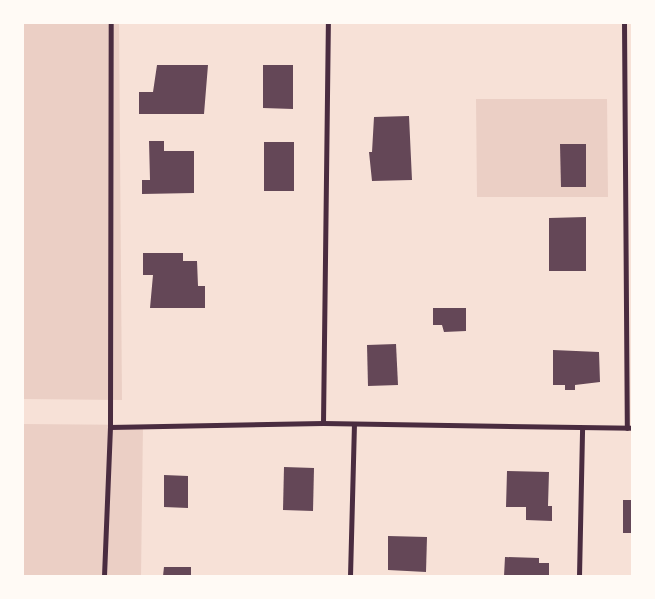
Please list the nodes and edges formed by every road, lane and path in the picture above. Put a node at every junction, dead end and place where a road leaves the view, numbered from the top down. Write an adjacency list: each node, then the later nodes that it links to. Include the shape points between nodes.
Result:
1 (111, 22): 6 (street)
2 (328, 22): 4 (street)
3 (624, 22): 7 (street)
4 (323, 423): 5 (street); 6 (street)
5 (354, 424): 8 (street); 10 (street)
6 (110, 426): 9 (street)
7 (630, 428): 8 (street)
8 (582, 429): 11 (street)
9 (104, 576)
10 (350, 576)
11 (580, 576)

